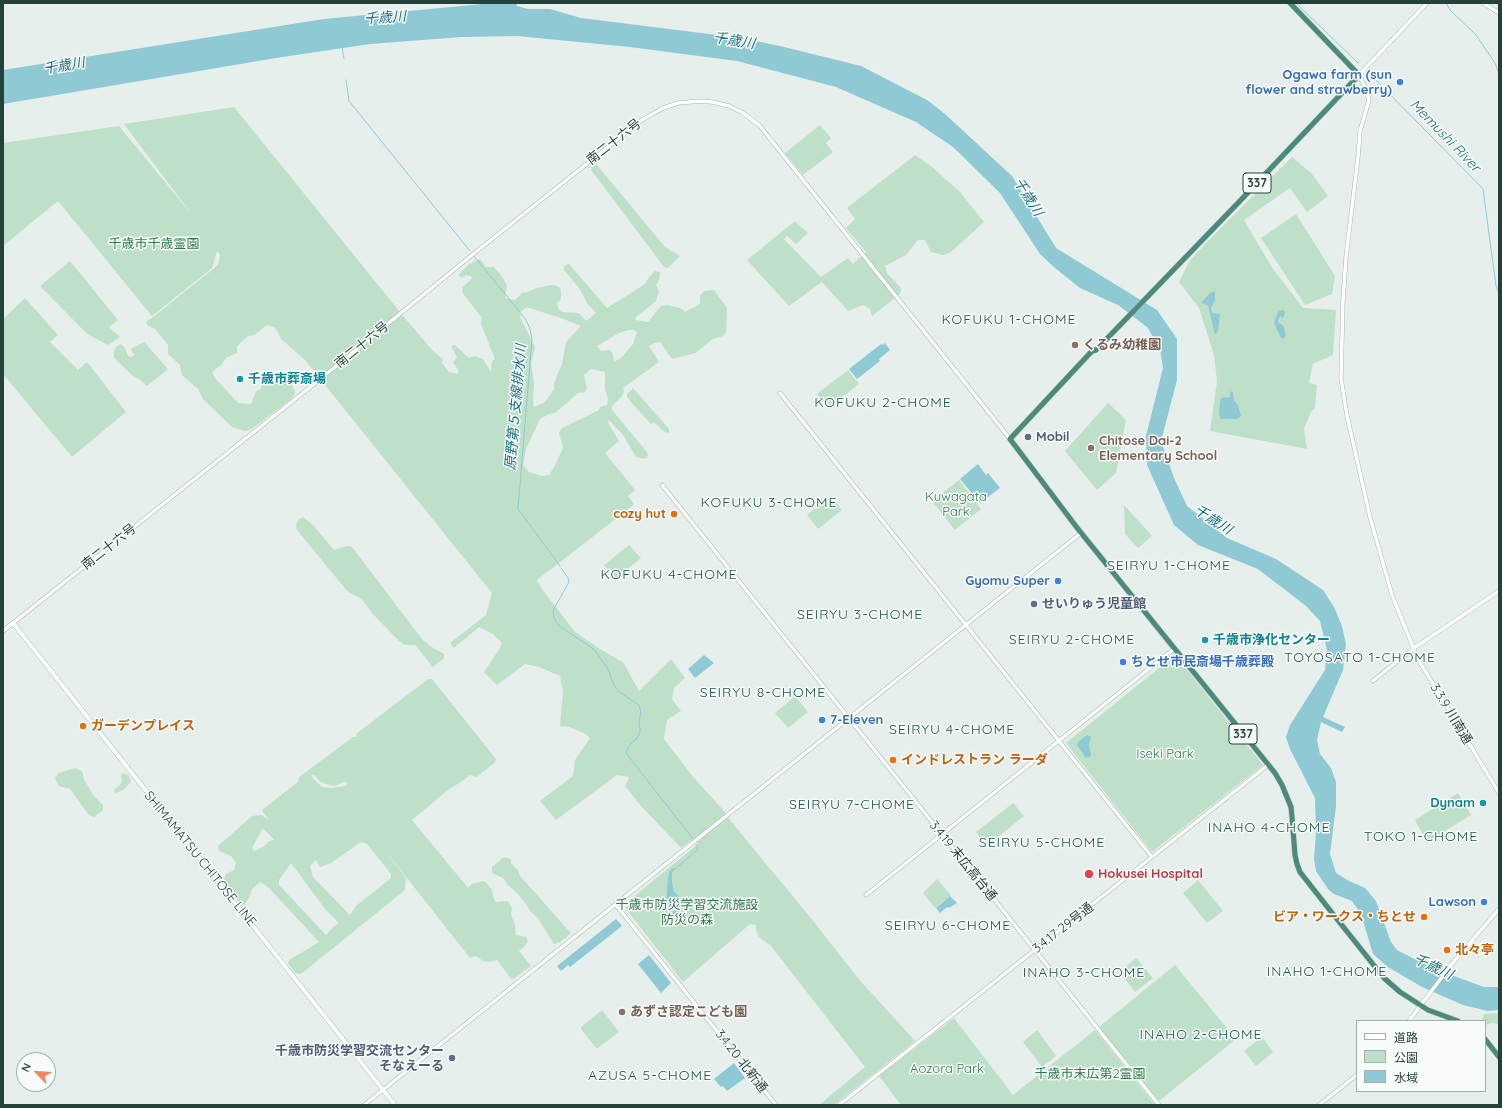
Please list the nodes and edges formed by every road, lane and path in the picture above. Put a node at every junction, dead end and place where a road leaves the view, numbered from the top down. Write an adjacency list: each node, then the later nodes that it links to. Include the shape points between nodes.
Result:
1 (1290, 3): 5 (highway)
2 (1427, 3): 5 (street)
3 (1483, 3): 4 (street)
4 (1499, 13)
5 (1359, 75): 7 (highway, 337); 15 (street, 3.3.9 川南通, via 1369,100 1360,131 1346,257 1341,378 1347,416 1392,595)
6 (780, 393): 12 (street)
7 (1010, 439): 9 (highway, 337); 11 (street, 南二十六号, via 759,125 729,106 701,101 678,103 642,120)
8 (662, 485): 17 (street, 3.4.19 末広高台通)
9 (1081, 533): 12 (street); 14 (highway, 337)
10 (1499, 591): 15 (street)
11 (13, 623): 13 (main road); 33 (main road, SHIMAMATSU CHITOSE LINE)
12 (966, 624): 17 (street); 18 (street)
13 (3, 631)
14 (1175, 648): 18 (street); 19 (highway, 337)
15 (1414, 648): 16 (street); 20 (street, 3.3.9 川南通, via 1418,659)
16 (1373, 681)
17 (849, 718): 21 (street, 3.4.19 末広高台通); 24 (street)
18 (1060, 741): 21 (street); 22 (street)
19 (1268, 765): 22 (street, 3.4.17 29号通); 27 (highway, 337, via 1282,784 1290,807 1294,855 1300,872 1384,978)
20 (1499, 793)
21 (941, 835): 23 (street); 26 (street, 3.4.19 末広高台通)
22 (1152, 857): 26 (street, 3.4.17 29号通)
23 (866, 895)
24 (616, 905): 33 (street); 36 (street, 3.4.20 北新通)
25 (1499, 909): 27 (street)
26 (1035, 950): 37 (street, 3.4.17 29号通); 38 (street, 3.4.19 末広高台通)
27 (1420, 1005): 28 (street); 29 (highway, 337)
28 (1410, 1020)
29 (1455, 1020)
30 (1486, 1040): 31 (highway)
31 (1499, 1057)
32 (1356, 1076): 39 (street)
33 (383, 1090): 34 (street); 35 (main road, SHIMAMATSU CHITOSE LINE)
34 (364, 1105)
35 (395, 1105)
36 (776, 1105)
37 (839, 1105)
38 (1159, 1105)
39 (1319, 1105)

